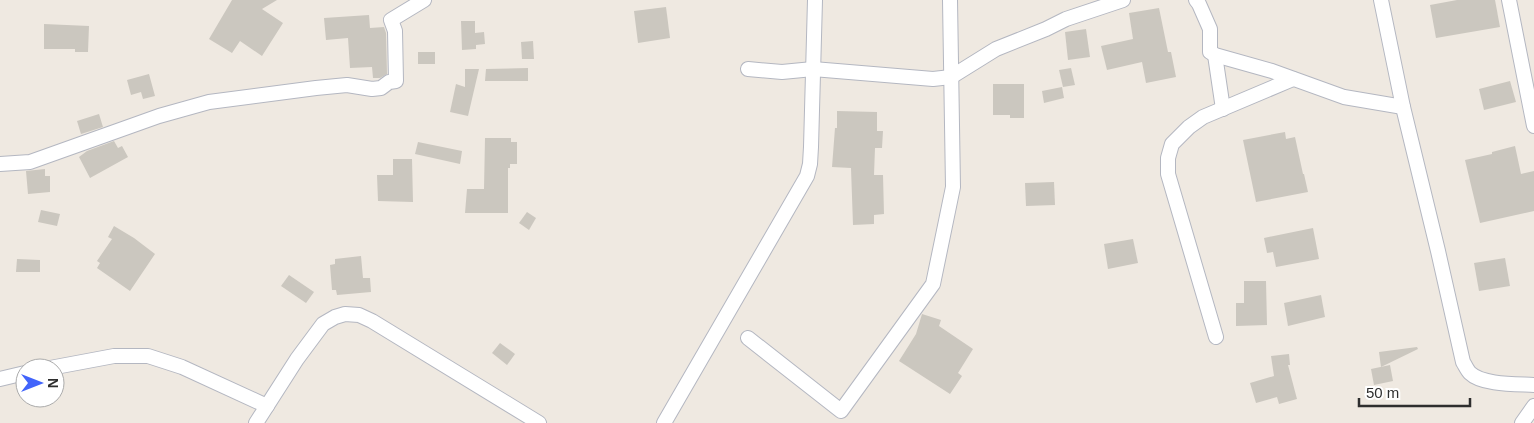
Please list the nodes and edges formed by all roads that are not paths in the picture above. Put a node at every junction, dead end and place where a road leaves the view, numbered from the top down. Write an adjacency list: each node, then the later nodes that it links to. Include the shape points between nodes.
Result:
1 (424, 0): 16 (street, via 392,20 396,81 381,88 347,85 209,102 159,116 30,162)
2 (815, 0): 10 (street)
3 (950, 0): 11 (street)
4 (1123, 0): 11 (street, via 1066,18 996,49)
5 (1196, 0): 8 (street, via 1210,29 1210,52)
6 (1381, 0): 13 (street)
7 (1508, 0): 15 (street)
8 (1215, 55): 12 (street); 14 (street)
9 (748, 69): 10 (street, via 782,72)
10 (813, 69): 11 (street, via 933,79); 27 (street, via 807,176)
11 (951, 77): 18 (street, via 953,187 933,284 841,411)
12 (1293, 79): 13 (street, via 1344,97); 14 (street)
13 (1403, 107): 22 (street, via 1463,362 1470,373 1496,383)
14 (1223, 109): 17 (street, via 1203,116 1188,127 1172,144 1168,158 1168,174)
15 (1534, 126)
16 (0, 164)
17 (1216, 337)
18 (748, 338)
19 (65, 365): 23 (street, via 114,356 148,356 182,367)
20 (15, 376): 21 (street)
21 (0, 379)
22 (1534, 385)
23 (266, 406): 25 (street); 26 (street, via 323,324 345,314 359,315 372,321)
24 (1534, 406): 28 (street)
25 (256, 423)
26 (539, 423)
27 (664, 423)
28 (1522, 423)

